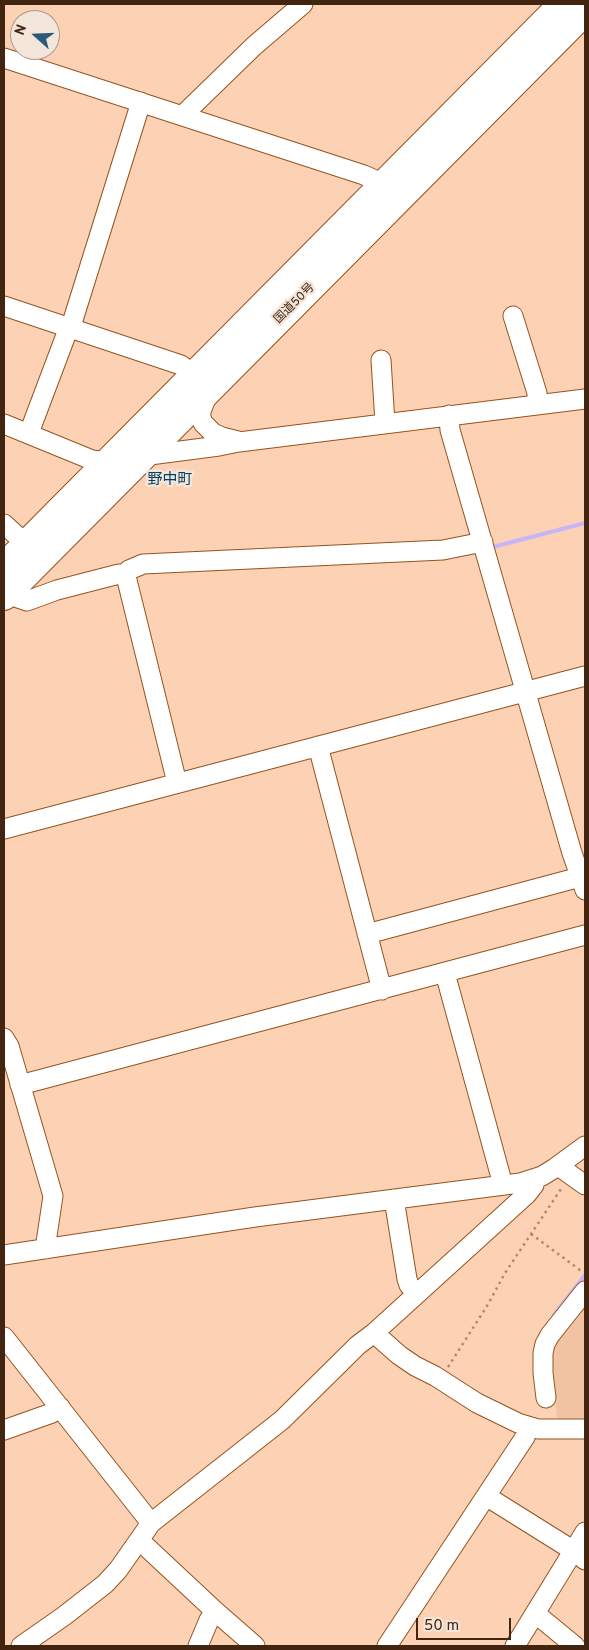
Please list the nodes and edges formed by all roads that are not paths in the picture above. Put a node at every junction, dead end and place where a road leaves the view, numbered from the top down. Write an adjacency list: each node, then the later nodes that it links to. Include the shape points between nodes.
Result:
1 (303, 4): 6 (street)
2 (563, 4): 7 (highway, 国道50号)
3 (585, 11): 7 (highway, 国道50号)
4 (4, 58): 5 (street)
5 (141, 102): 6 (street); 10 (street)
6 (183, 115): 7 (street, via 364,175)
7 (394, 189): 12 (highway, 国道50号)
8 (4, 306): 10 (street)
9 (512, 316): 14 (street, via 537,393)
10 (69, 327): 12 (street, via 181,365); 18 (street)
11 (381, 360): 16 (street)
12 (201, 383): 19 (street, via 200,414 203,422 222,438); 20 (highway, 国道50号); 21 (highway, 国道50号)
13 (585, 398): 14 (street)
14 (537, 404): 15 (street)
15 (449, 415): 16 (street); 23 (street, via 450,430)
16 (385, 423): 19 (street)
17 (4, 424): 18 (street)
18 (29, 433): 21 (street, via 92,460)
19 (239, 442): 20 (street)
20 (143, 456): 21 (street); 26 (highway, 国道50号)
21 (108, 462): 24 (highway, 国道50号)
22 (4, 524): 24 (street)
23 (483, 542): 25 (street, via 443,550 143,564); 28 (street)
24 (26, 544): 26 (highway, 国道50号)
25 (124, 575): 26 (street, via 57,590 32,601 22,600); 30 (street)
26 (6, 584)
27 (585, 676): 28 (street)
28 (526, 691): 29 (street); 32 (street)
29 (318, 746): 30 (street); 33 (street)
30 (177, 783): 31 (street)
31 (4, 829)
32 (583, 883): 33 (street)
33 (367, 934): 36 (street)
34 (585, 935): 35 (street)
35 (445, 973): 36 (street); 42 (street)
36 (382, 990): 38 (street)
37 (4, 1038): 38 (street)
38 (20, 1085): 44 (street, via 52,1196)
39 (585, 1146): 40 (street)
40 (572, 1175): 41 (street)
41 (533, 1179): 42 (street); 47 (street, via 534,1185 527,1194)
42 (503, 1185): 43 (street)
43 (394, 1199): 44 (street); 47 (street, via 409,1284)
44 (45, 1249): 45 (street)
45 (4, 1256)
46 (585, 1291): 50 (street, via 545,1344 543,1373)
47 (416, 1293): 48 (street)
48 (369, 1336): 52 (street, via 477,1404); 56 (street, via 273,1427)
49 (4, 1337): 51 (street)
50 (546, 1398)
51 (60, 1407): 54 (street, via 52,1413); 56 (street)
52 (529, 1427): 53 (street); 55 (street, via 526,1437)
53 (585, 1429)
54 (4, 1430)
55 (486, 1496): 59 (street); 65 (street)
56 (152, 1523): 58 (street)
57 (585, 1532): 59 (street)
58 (139, 1540): 60 (street); 62 (street, via 105,1584)
59 (580, 1555): 61 (street)
60 (215, 1612): 63 (street); 64 (street)
61 (536, 1614): 66 (street); 67 (street)
62 (21, 1646)
63 (198, 1646)
64 (255, 1646)
65 (387, 1646)
66 (515, 1646)
67 (575, 1646)

